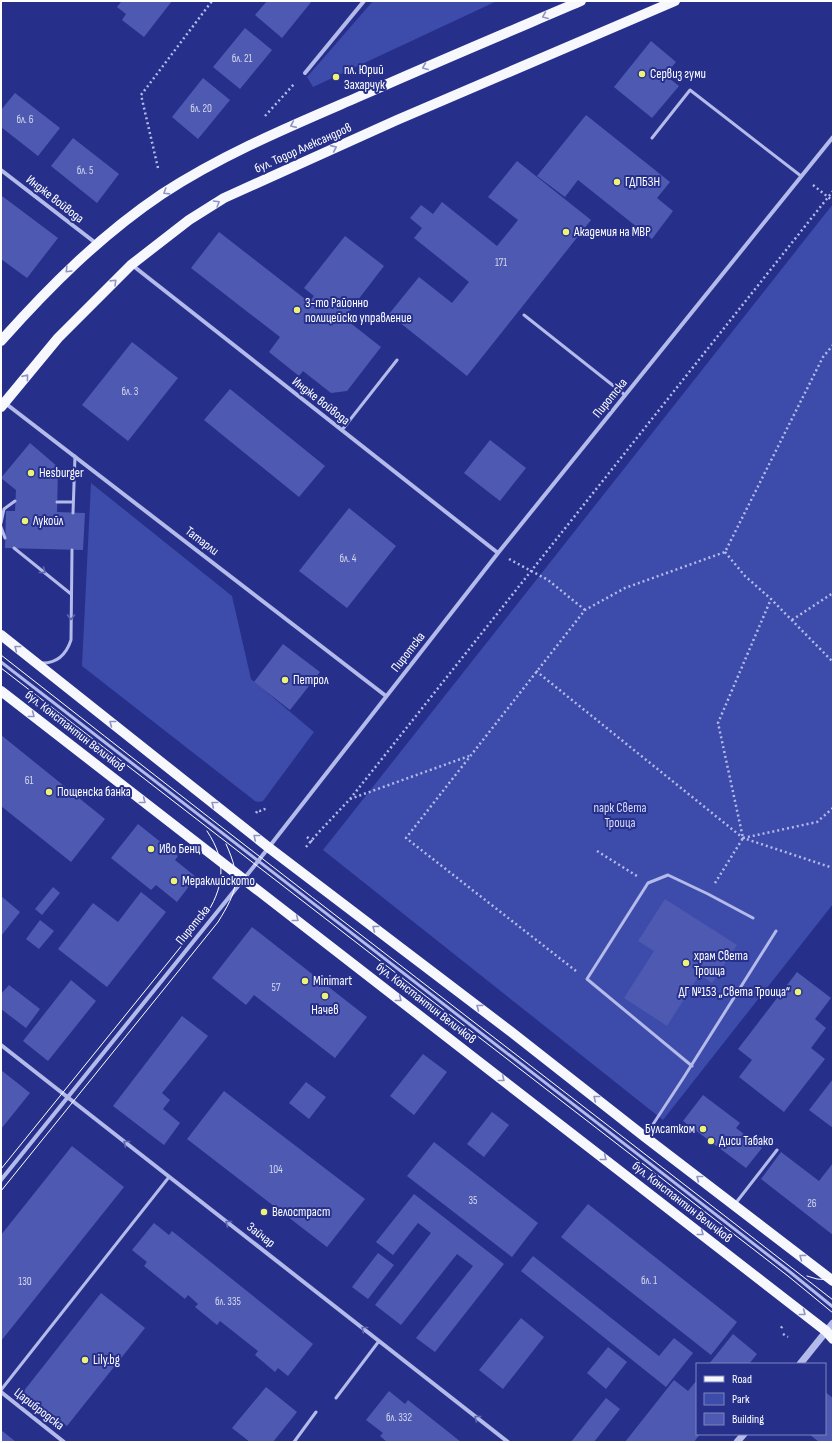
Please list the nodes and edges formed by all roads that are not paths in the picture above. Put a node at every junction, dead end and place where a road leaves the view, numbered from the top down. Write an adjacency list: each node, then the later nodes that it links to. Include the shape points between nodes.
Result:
1 (364, 1): 4 (street)
2 (581, 1): 9 (main road, бул. Тодор Александров, one-way to 9, via 231,153 162,195)
3 (675, 1): 10 (main road, бул. Тодор Александров, one-way to 3, via 189,220 224,198 397,120)
4 (304, 72)
5 (833, 137): 8 (street, Пиротска)
6 (652, 138): 8 (lane, via 690,90)
7 (1, 170): 9 (street, Индже войвода)
8 (802, 176): 14 (street, Пиротска)
9 (97, 244): 12 (main road, бул. Тодор Александров, one-way to 12, via 69,269)
10 (131, 265): 15 (main road, бул. Тодор Александров, one-way to 10, via 58,338); 16 (street, Индже войвода)
11 (524, 315): 14 (lane)
12 (1, 341)
13 (397, 360): 16 (lane)
14 (625, 395): 27 (street, Пиротска)
15 (3, 405): 17 (street, Татарли)
16 (342, 430): 27 (street, Индже войвода)
17 (75, 456): 20 (lane); 33 (street, Татарли)
18 (15, 501): 22 (lane, via 4,509)
19 (57, 502): 20 (lane)
20 (73, 502): 21 (lane)
21 (73, 513)
22 (1, 523)
23 (1, 527): 24 (lane)
24 (6, 538)
25 (14, 548): 28 (lane, one-way to 28)
26 (72, 550): 28 (lane)
27 (498, 553): 33 (street, Пиротска)
28 (72, 594): 30 (lane, one-way to 30, via 71,640 68,648 58,660 50,663)
29 (1, 635): 30 (main road, one-way to 29)
30 (34, 661): 34 (main road, one-way to 30)
31 (1, 662): 35 (lane, бул. Константин Величков)
32 (1, 691): 36 (main road, бул. Константин Величков, one-way to 36)
33 (386, 696): 34 (street, Пиротска)
34 (268, 847): 35 (street, Пиротска); 42 (main road, one-way to 34)
35 (257, 861): 36 (street, Пиротска); 48 (lane, бул. Константин Величков)
36 (244, 878): 41 (street, Пиротска); 50 (main road, бул. Константин Величков, one-way to 50)
37 (753, 918): 40 (lane, via 668,875 648,883 587,979)
38 (776, 931): 40 (lane)
39 (1, 1045): 41 (street, Зайчар)
40 (692, 1066): 42 (lane)
41 (68, 1097): 44 (street, Зайчар, one-way to 41); 45 (street, Пиротска)
42 (645, 1137): 46 (main road, one-way to 42)
43 (777, 1150): 46 (lane)
44 (169, 1177): 51 (street, Зайчар, one-way to 44); 53 (lane)
45 (1, 1180)
46 (734, 1205): 47 (main road, one-way to 46)
47 (833, 1280)
48 (833, 1307)
49 (833, 1323): 50 (street)
50 (830, 1335): 52 (street)
51 (379, 1341): 54 (lane); 58 (street, Зайчар, one-way to 51)
52 (801, 1363)
53 (1, 1391): 56 (street, Царибродска)
54 (336, 1398)
55 (316, 1412): 57 (lane)
56 (64, 1442)
57 (294, 1442)
58 (508, 1442)

